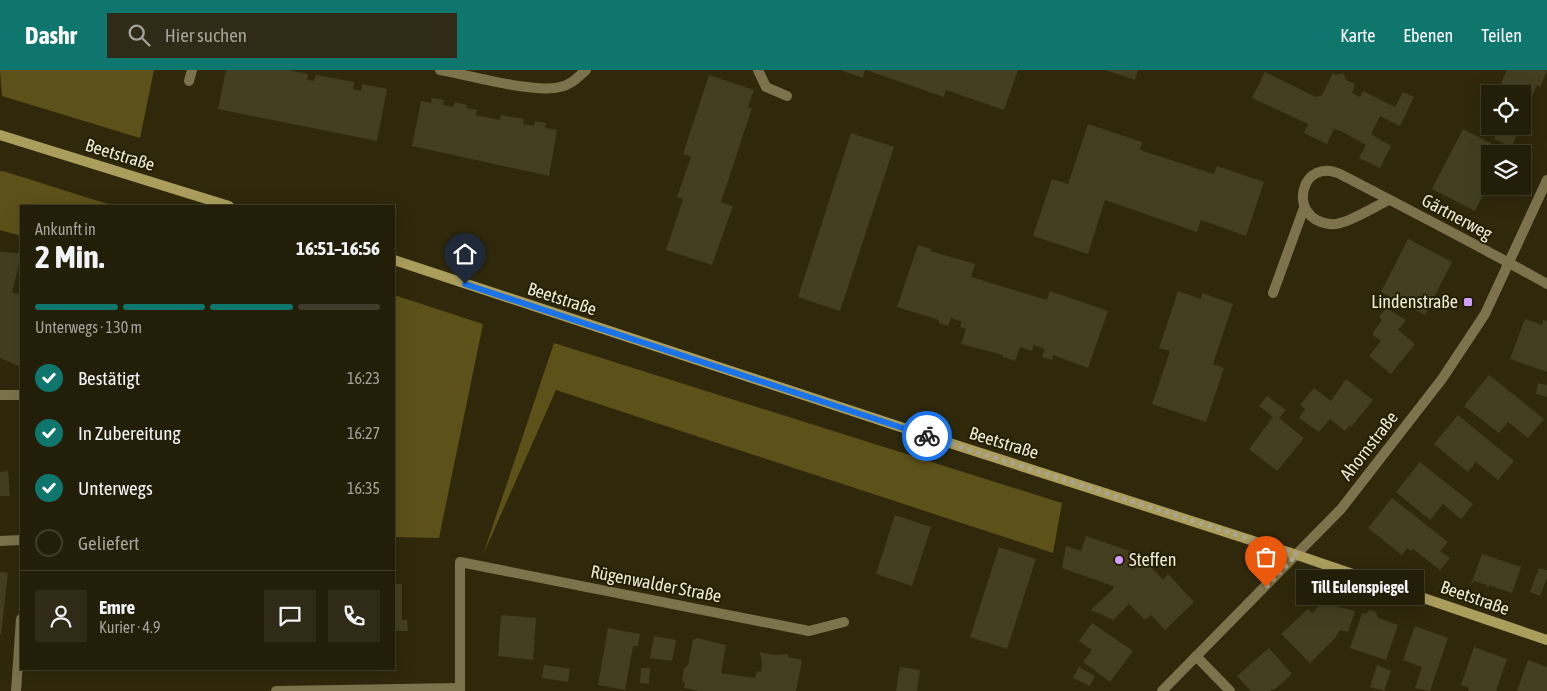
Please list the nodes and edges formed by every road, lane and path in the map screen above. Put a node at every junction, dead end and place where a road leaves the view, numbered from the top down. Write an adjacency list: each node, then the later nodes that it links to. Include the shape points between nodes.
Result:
1 (192, 70): 5 (street)
2 (440, 70): 3 (street, via 543,90 562,87)
3 (586, 70)
4 (758, 70): 6 (street, via 766,87)
5 (189, 81)
6 (787, 96)
7 (0, 135): 10 (main road, Beetstraße)
8 (1547, 180): 13 (street, Ahornstraße)
9 (1389, 200): 11 (street, via 1331,224 1315,219); 11 (street, Gärtnerweg, via 1333,171 1317,172 1305,183 1302,195); 13 (street, Gärtnerweg)
10 (226, 205)
11 (1304, 208): 15 (street, Gärtnerweg)
12 (395, 260): 20 (main road, Beetstraße)
13 (1510, 263): 14 (street); 20 (street, Ahornstraße, via 1485,314 1442,379 1341,509)
14 (1547, 284)
15 (1273, 293)
16 (0, 395): 17 (street)
17 (20, 395)
18 (20, 540): 19 (street)
19 (0, 541)
20 (1297, 554): 23 (main road, Beetstraße); 24 (street, Ahornstraße)
21 (844, 622): 25 (street, Rügenwalder Straße, via 809,631 460,562)
22 (20, 633): 26 (street)
23 (1547, 640)
24 (1196, 656): 28 (street, Ahornstraße); 29 (street)
25 (460, 690): 27 (street)
26 (16, 691)
27 (276, 691)
28 (1162, 691)
29 (1230, 691)

